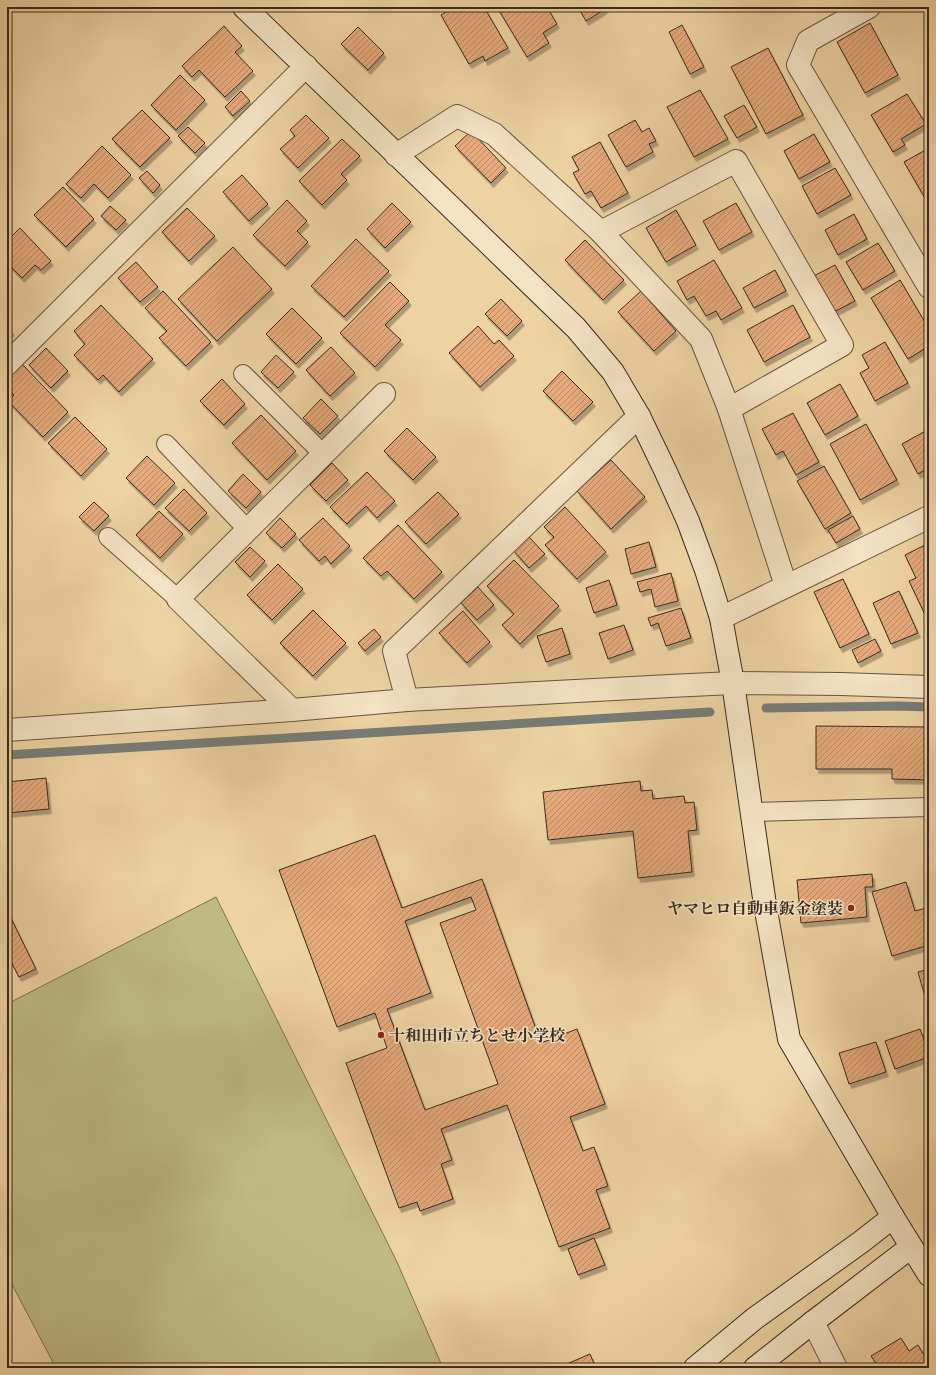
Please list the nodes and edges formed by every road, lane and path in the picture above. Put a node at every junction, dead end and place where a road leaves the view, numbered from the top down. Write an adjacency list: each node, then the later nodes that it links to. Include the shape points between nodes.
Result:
1 (244, 7): 3 (street)
2 (869, 7): 6 (street, via 808,41 798,65)
3 (306, 66): 4 (street); 7 (street)
4 (396, 155): 5 (street, via 457,116 494,134); 11 (street, via 576,328 613,372)
5 (601, 232): 10 (street, via 701,339); 10 (street, via 736,160 842,345)
6 (929, 287)
7 (7, 364)
8 (243, 374): 13 (lane)
9 (384, 394): 13 (street)
10 (729, 409): 17 (street)
11 (639, 416): 19 (street, via 688,521); 22 (street, via 394,651)
12 (166, 444): 15 (lane)
13 (323, 454): 15 (street)
14 (929, 517): 17 (street)
15 (247, 529): 18 (street)
16 (108, 537): 18 (lane)
17 (786, 586): 19 (street)
18 (178, 599): 23 (street)
19 (721, 618): 20 (street)
20 (733, 683): 21 (street); 22 (street); 26 (street)
21 (929, 687)
22 (407, 700): 23 (street)
23 (292, 710): 24 (street)
24 (7, 730)
25 (929, 807): 26 (lane)
26 (751, 812): 27 (street, via 789,1039)
27 (893, 1217): 28 (street); 31 (street, via 754,1319)
28 (912, 1247): 29 (street); 30 (street)
29 (929, 1275)
30 (813, 1322): 32 (street); 33 (street)
31 (695, 1368)
32 (755, 1368)
33 (836, 1368)

